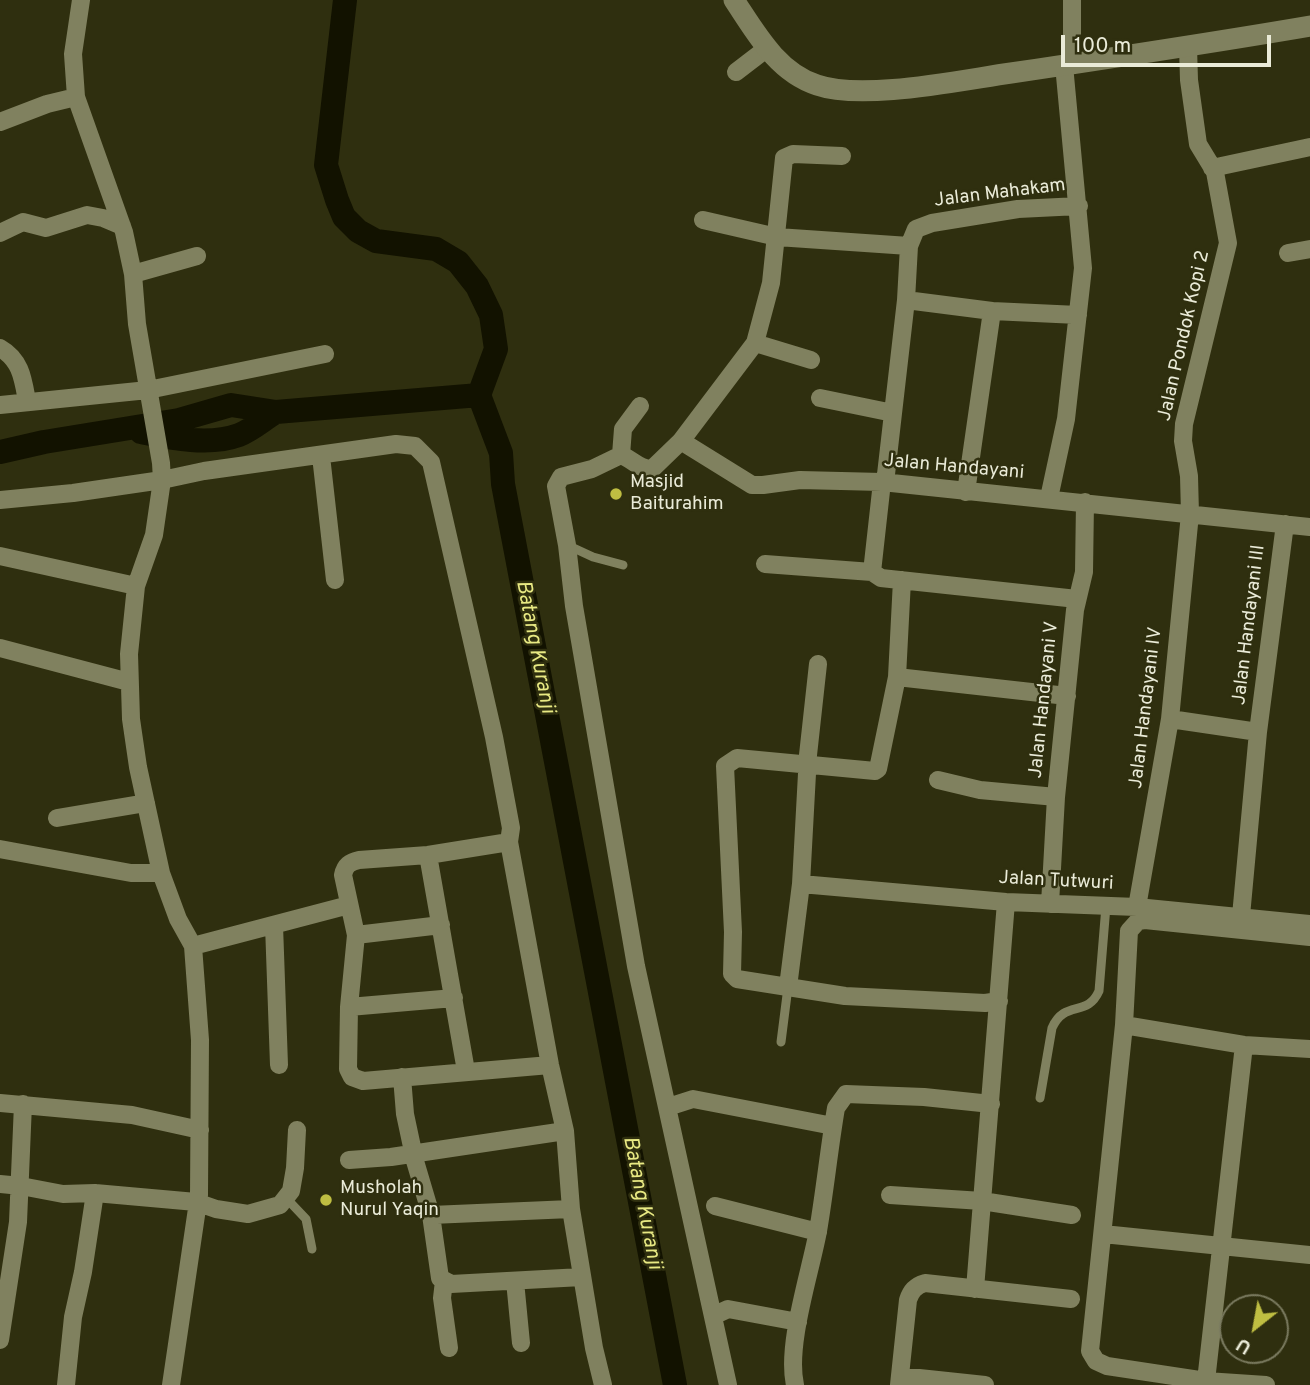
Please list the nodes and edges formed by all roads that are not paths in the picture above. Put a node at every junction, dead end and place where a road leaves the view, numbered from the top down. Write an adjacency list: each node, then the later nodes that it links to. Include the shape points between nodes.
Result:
1 (81, 0): 9 (street, via 73,54)
2 (734, 0): 6 (main road)
3 (1072, 0): 7 (street, Jalan Mahakam)
4 (1310, 26): 5 (main road)
5 (1188, 47): 7 (main road); 13 (street, Jalan Pondok Kopi 2, via 1198,144)
6 (766, 49): 7 (main road, via 805,79 839,91 900,88); 8 (street)
7 (1068, 64): 14 (street, Jalan Mahakam)
8 (736, 72)
9 (76, 97): 10 (street); 16 (street)
10 (0, 122)
11 (1310, 147): 13 (street)
12 (842, 156): 18 (street, via 786,155)
13 (1212, 168): 46 (street, Jalan Pondok Kopi 2, via 1228,243 1184,424)
14 (1079, 206): 19 (street, Jalan Mahakam, via 1018,209 932,223 916,229); 26 (street, via 1083,268)
15 (703, 220): 18 (street)
16 (122, 226): 17 (street, via 87,215 46,228 23,222); 23 (street)
17 (0, 233)
18 (776, 237): 19 (street); 27 (street, via 771,283)
19 (909, 246): 24 (street)
20 (1310, 249): 21 (street)
21 (1288, 253)
22 (197, 256): 23 (street)
23 (133, 274): 31 (street)
24 (906, 300): 25 (street); 36 (street)
25 (992, 311): 26 (street); 42 (street)
26 (1078, 315): 43 (street, via 1066,419)
27 (755, 343): 30 (street); 37 (street)
28 (0, 348): 33 (street, via 18,363)
29 (325, 354): 31 (street)
30 (811, 360)
31 (150, 395): 33 (street); 40 (street)
32 (820, 398): 36 (street)
33 (27, 401): 34 (street)
34 (0, 405)
35 (640, 406): 38 (street, via 623,429)
36 (893, 413): 41 (street)
37 (681, 441): 38 (street, via 652,469); 41 (street, Jalan Handayani, via 752,485 800,480)
38 (621, 455): 49 (street, via 558,481)
39 (321, 456): 40 (street, via 204,471); 54 (street); 70 (street, via 396,444 415,446 431,462 494,737 511,828)
40 (162, 471): 44 (street); 56 (street, via 154,535)
41 (884, 482): 42 (street, Jalan Handayani); 53 (street)
42 (966, 492): 43 (street, Jalan Handayani)
43 (1049, 498): 45 (street, Jalan Handayani)
44 (0, 500)
45 (1085, 502): 46 (street, Jalan Handayani); 57 (street, Jalan Handayani V, via 1084,572)
46 (1189, 514): 47 (street, Jalan Handayani); 63 (street, Jalan Handayani IV)
47 (1284, 524): 48 (street, Jalan Handayani); 64 (street, Jalan Handayani III)
48 (1310, 527)
49 (567, 545): 52 (lane); 103 (street, via 616,859)
50 (0, 556): 56 (street)
51 (765, 564): 53 (street)
52 (623, 565)
53 (872, 572): 55 (street)
54 (335, 580)
55 (902, 580): 57 (street); 60 (street)
56 (136, 586): 61 (street)
57 (1077, 599): 62 (street, Jalan Handayani V)
58 (0, 648): 61 (street)
59 (818, 664): 65 (street)
60 (897, 677): 62 (street); 65 (street, via 878,769)
61 (129, 682): 68 (street)
62 (1067, 696): 67 (street, Jalan Handayani V)
63 (1170, 719): 64 (street, Jalan Handayani III); 79 (street, Jalan Handayani IV)
64 (1258, 732): 80 (street, Jalan Handayani III)
65 (809, 766): 74 (street); 87 (street, via 737,758 725,768 732,974 737,979)
66 (938, 780): 67 (street, via 980,790)
67 (1056, 797): 76 (street, Jalan Handayani V)
68 (146, 803): 69 (street); 73 (street)
69 (57, 818)
70 (509, 842): 72 (street); 96 (street)
71 (0, 849): 73 (street, via 131,873)
72 (428, 855): 77 (street, via 350,862 343,874); 83 (street)
73 (161, 873): 86 (street)
74 (801, 884): 75 (street, Jalan Tutwuri); 87 (street)
75 (1006, 902): 76 (street, Jalan Tutwuri); 89 (street)
76 (1050, 904): 78 (street, Jalan Tutwuri)
77 (348, 905): 82 (street); 84 (street)
78 (1106, 906): 79 (street, Jalan Tutwuri); 99 (lane, via 1099,991 1087,1006 1067,1010 1055,1021)
79 (1137, 907): 80 (street, Jalan Tutwuri)
80 (1241, 916): 81 (street, Jalan Tutwuri)
81 (1310, 924)
82 (274, 925): 86 (street); 95 (street)
83 (441, 925): 84 (street); 88 (street)
84 (356, 935): 90 (street)
85 (1310, 937): 91 (street, via 1138,921 1129,931)
86 (193, 946): 105 (street)
87 (788, 987): 89 (street, via 845,996); 92 (lane)
88 (454, 998): 90 (street); 97 (street)
89 (999, 1001): 102 (street)
90 (349, 1007): 98 (street, via 348,1069 352,1077 363,1081)
91 (1124, 1025): 93 (street); 122 (street)
92 (781, 1042)
93 (1244, 1045): 94 (street); 123 (street)
94 (1310, 1049)
95 (279, 1065)
96 (550, 1065): 97 (street); 107 (street)
97 (466, 1071): 98 (street)
98 (401, 1077): 108 (street)
99 (1040, 1098)
100 (0, 1103): 101 (street)
101 (23, 1104): 105 (street, via 132,1115); 111 (street)
102 (991, 1104): 104 (street, via 846,1094); 115 (street)
103 (668, 1107): 104 (street, via 693,1099); 132 (street)
104 (834, 1117): 121 (street)
105 (201, 1130): 116 (street)
106 (297, 1130): 114 (street, via 293,1183)
107 (565, 1131): 108 (street); 118 (street)
108 (413, 1153): 109 (street); 119 (street)
109 (349, 1160)
110 (0, 1184): 111 (street)
111 (21, 1185): 112 (street, via 63,1194); 126 (street)
112 (94, 1193): 116 (street); 139 (street)
113 (890, 1195): 115 (street)
114 (286, 1199): 116 (street, via 248,1214); 124 (lane, via 306,1219)
115 (982, 1201): 120 (street); 130 (street)
116 (196, 1202): 140 (street)
117 (715, 1206): 121 (street)
118 (571, 1209): 119 (street); 127 (street)
119 (431, 1215): 129 (street, via 438,1272)
120 (1072, 1215)
121 (818, 1232): 133 (street)
122 (1103, 1234): 123 (street); 137 (street, via 1089,1345 1096,1361)
123 (1221, 1246): 125 (street); 137 (street)
124 (312, 1249)
125 (1310, 1255)
126 (6, 1263): 134 (street)
127 (582, 1277): 128 (street); 141 (street)
128 (515, 1281): 129 (street); 135 (street)
129 (444, 1282): 136 (street)
130 (975, 1289): 131 (street); 138 (street, via 925,1283 913,1289)
131 (1071, 1299)
132 (713, 1315): 133 (street, via 728,1309); 142 (street)
133 (798, 1322): 143 (street, via 792,1363)
134 (0, 1340)
135 (521, 1343)
136 (449, 1348)
137 (1206, 1381): 145 (street)
138 (900, 1382): 144 (street, via 919,1378)
139 (66, 1385)
140 (172, 1385)
141 (603, 1385)
142 (728, 1385)
143 (795, 1385)
144 (985, 1385)
145 (1266, 1385)

